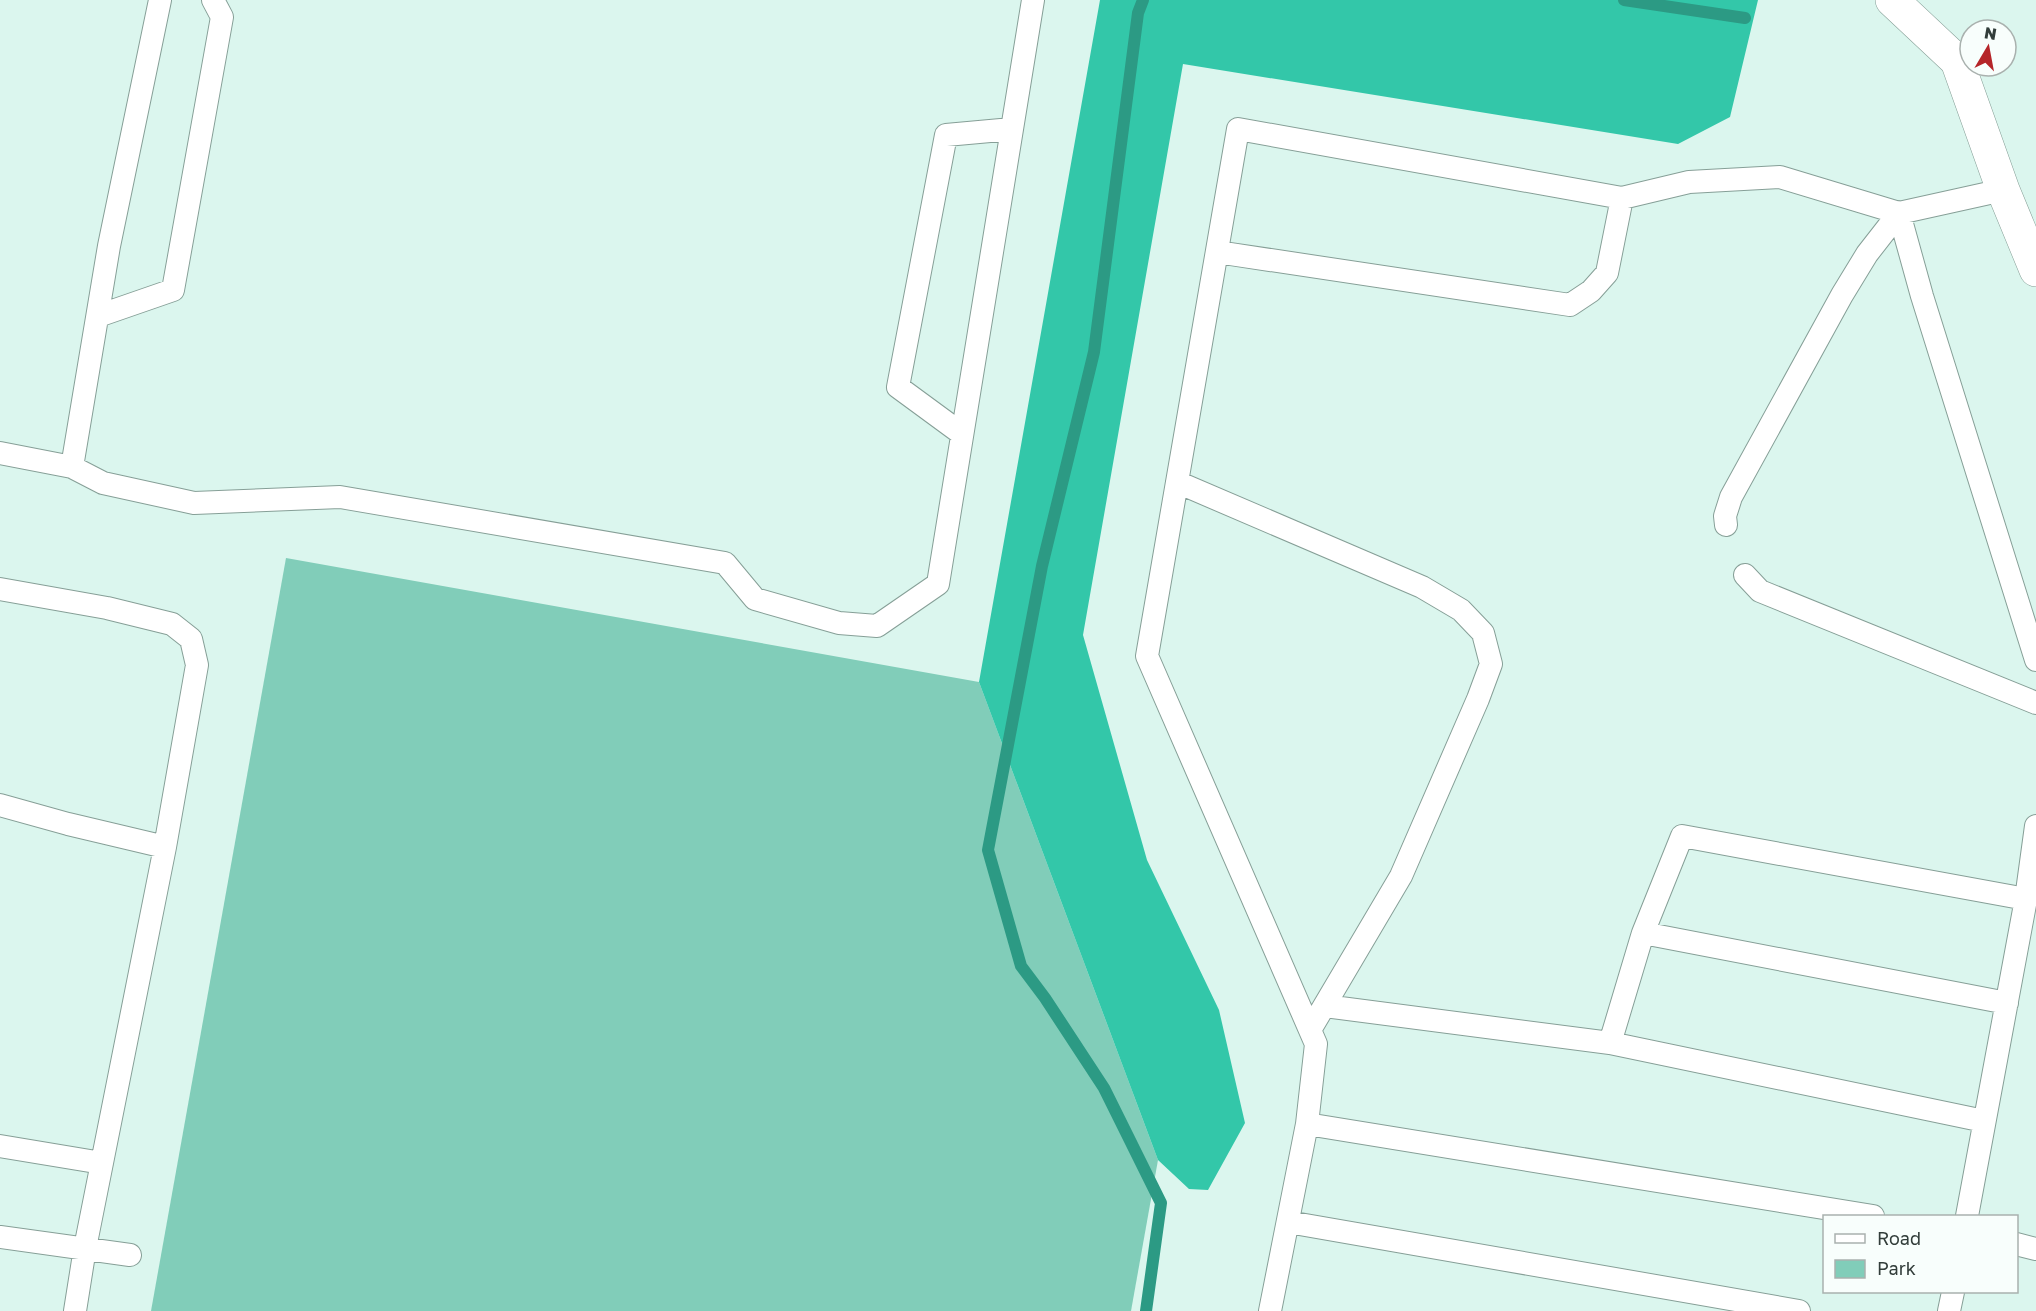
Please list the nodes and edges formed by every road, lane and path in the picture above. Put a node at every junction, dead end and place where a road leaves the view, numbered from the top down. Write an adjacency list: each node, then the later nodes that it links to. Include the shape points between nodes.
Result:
1 (160, 0): 11 (lane)
2 (213, 0): 11 (lane, via 222,17 173,290)
3 (1033, 0): 5 (lane)
4 (1892, 0): 6 (street, via 1957,61)
5 (1012, 129): 12 (lane); 12 (lane, via 946,135 898,387)
6 (2003, 190): 8 (lane); 10 (street)
7 (1622, 198): 8 (lane, via 1689,182 1780,177); 9 (lane, via 1607,273 1591,291 1570,305); 9 (lane, via 1238,129)
8 (1899, 213): 16 (lane, via 1842,295 1731,497); 19 (lane)
9 (1217, 252): 15 (lane)
10 (2036, 270)
11 (98, 316): 14 (lane)
12 (962, 434): 14 (lane, via 938,584 877,626 838,623 755,599 725,563 340,496 194,503 103,483)
13 (0, 453): 14 (lane)
14 (72, 467)
15 (1178, 482): 27 (lane, via 1422,587 1461,610 1483,633 1491,664 1478,699 1401,876); 28 (lane, via 1147,656)
16 (1726, 525)
17 (1745, 576): 20 (lane, via 1760,591)
18 (0, 589): 23 (lane, via 172,624 191,639 197,665)
19 (2036, 660)
20 (2036, 703)
21 (0, 805): 23 (lane)
22 (2036, 826): 24 (lane)
23 (165, 847): 33 (lane)
24 (2026, 899): 25 (lane, via 1682,836); 26 (lane)
25 (1644, 933): 26 (lane); 29 (lane)
26 (2007, 1003): 30 (lane)
27 (1325, 1006): 28 (lane); 29 (lane)
28 (1310, 1030): 31 (lane, via 1316,1044)
29 (1610, 1043): 30 (lane)
30 (1984, 1121): 35 (lane)
31 (1307, 1125): 34 (lane); 36 (lane)
32 (0, 1146): 33 (lane)
33 (102, 1163): 39 (lane)
34 (1867, 1215)
35 (1967, 1215)
36 (1288, 1222): 44 (lane); 45 (lane)
37 (0, 1237): 39 (lane)
38 (2018, 1244): 40 (lane)
39 (85, 1248): 41 (lane); 43 (lane)
40 (2036, 1249)
41 (130, 1255)
42 (1953, 1293): 46 (lane)
43 (75, 1311)
44 (1270, 1311)
45 (1799, 1311)
46 (1949, 1311)

